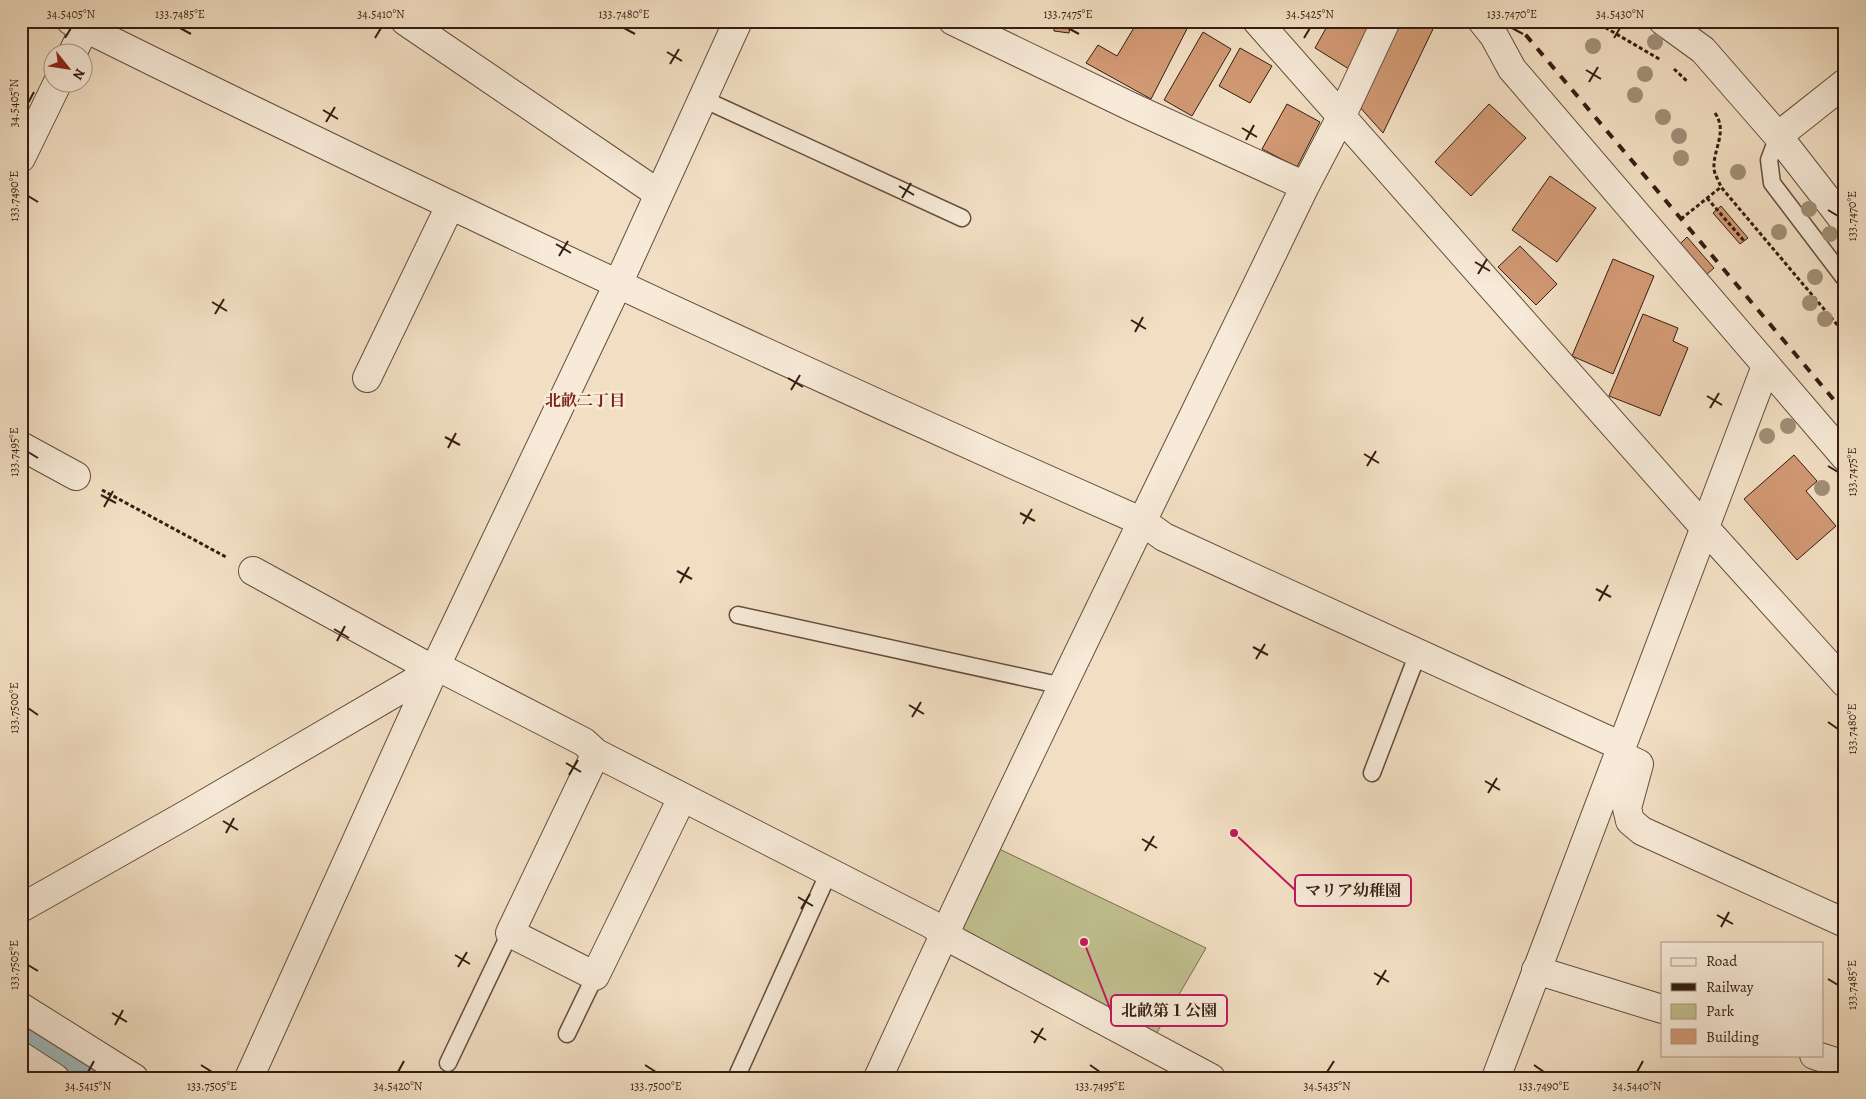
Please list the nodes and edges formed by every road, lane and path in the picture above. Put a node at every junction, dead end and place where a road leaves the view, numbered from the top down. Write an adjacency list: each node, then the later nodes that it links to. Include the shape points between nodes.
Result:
1 (405, 21): 23 (street)
2 (738, 21): 16 (street)
3 (953, 21): 21 (street)
4 (1257, 21): 18 (street)
5 (1386, 21): 18 (street)
6 (1482, 21): 33 (street, via 1512,69)
7 (1594, 21): 11 (path)
8 (81, 24): 10 (street); 25 (street)
9 (1672, 24): 19 (street, via 1703,50)
10 (76, 42)
11 (1661, 60)
12 (1670, 65): 14 (path)
13 (1845, 84): 19 (street)
14 (1691, 85)
15 (53, 92): 20 (street)
16 (703, 99): 23 (street); 26 (lane)
17 (1713, 111): 22 (path, via 1719,120 1720,133 1714,168)
18 (1342, 115): 21 (street); 39 (street)
19 (1778, 136): 28 (street); 30 (lane, via 1769,160 1772,183)
20 (21, 158)
21 (1305, 186): 38 (street)
22 (1721, 186): 24 (path); 32 (path)
23 (660, 194): 31 (street)
24 (1707, 198): 27 (path); 29 (path)
25 (450, 206): 31 (street); 34 (street)
26 (962, 218)
27 (1679, 220)
28 (1845, 222)
29 (1745, 242)
30 (1845, 279)
31 (618, 284): 38 (street); 43 (street)
32 (1845, 334)
33 (1766, 366): 36 (street); 39 (street)
34 (367, 378)
35 (21, 446): 37 (street)
36 (1845, 457)
37 (76, 476): 40 (path)
38 (1143, 522): 42 (street, via 1164,537); 45 (street)
39 (1704, 527): 44 (street); 46 (street)
40 (253, 571): 43 (street)
41 (738, 615): 45 (lane)
42 (1418, 653): 46 (street); 48 (lane)
43 (434, 670): 47 (street, via 446,671 584,742); 51 (street); 66 (street)
44 (1845, 683)
45 (1063, 686): 54 (street)
46 (1620, 750): 52 (street, via 1638,764 1627,808 1630,821 1642,831); 55 (street)
47 (596, 754): 49 (street); 53 (street)
48 (1372, 773)
49 (682, 798): 50 (street); 56 (street)
50 (829, 872): 54 (street); 67 (lane)
51 (21, 908)
52 (1845, 923)
53 (510, 933): 56 (street); 62 (lane)
54 (944, 933): 68 (street); 69 (street)
55 (1536, 970): 58 (street); 70 (street)
56 (595, 976): 59 (lane)
57 (21, 1007): 65 (street)
58 (1661, 1009)
59 (567, 1034)
60 (21, 1056): 64 (street)
61 (1817, 1056): 63 (street)
62 (448, 1063)
63 (1845, 1064)
64 (55, 1078)
65 (134, 1078)
66 (249, 1078)
67 (736, 1078)
68 (878, 1078)
69 (1211, 1078)
70 (1496, 1078)

